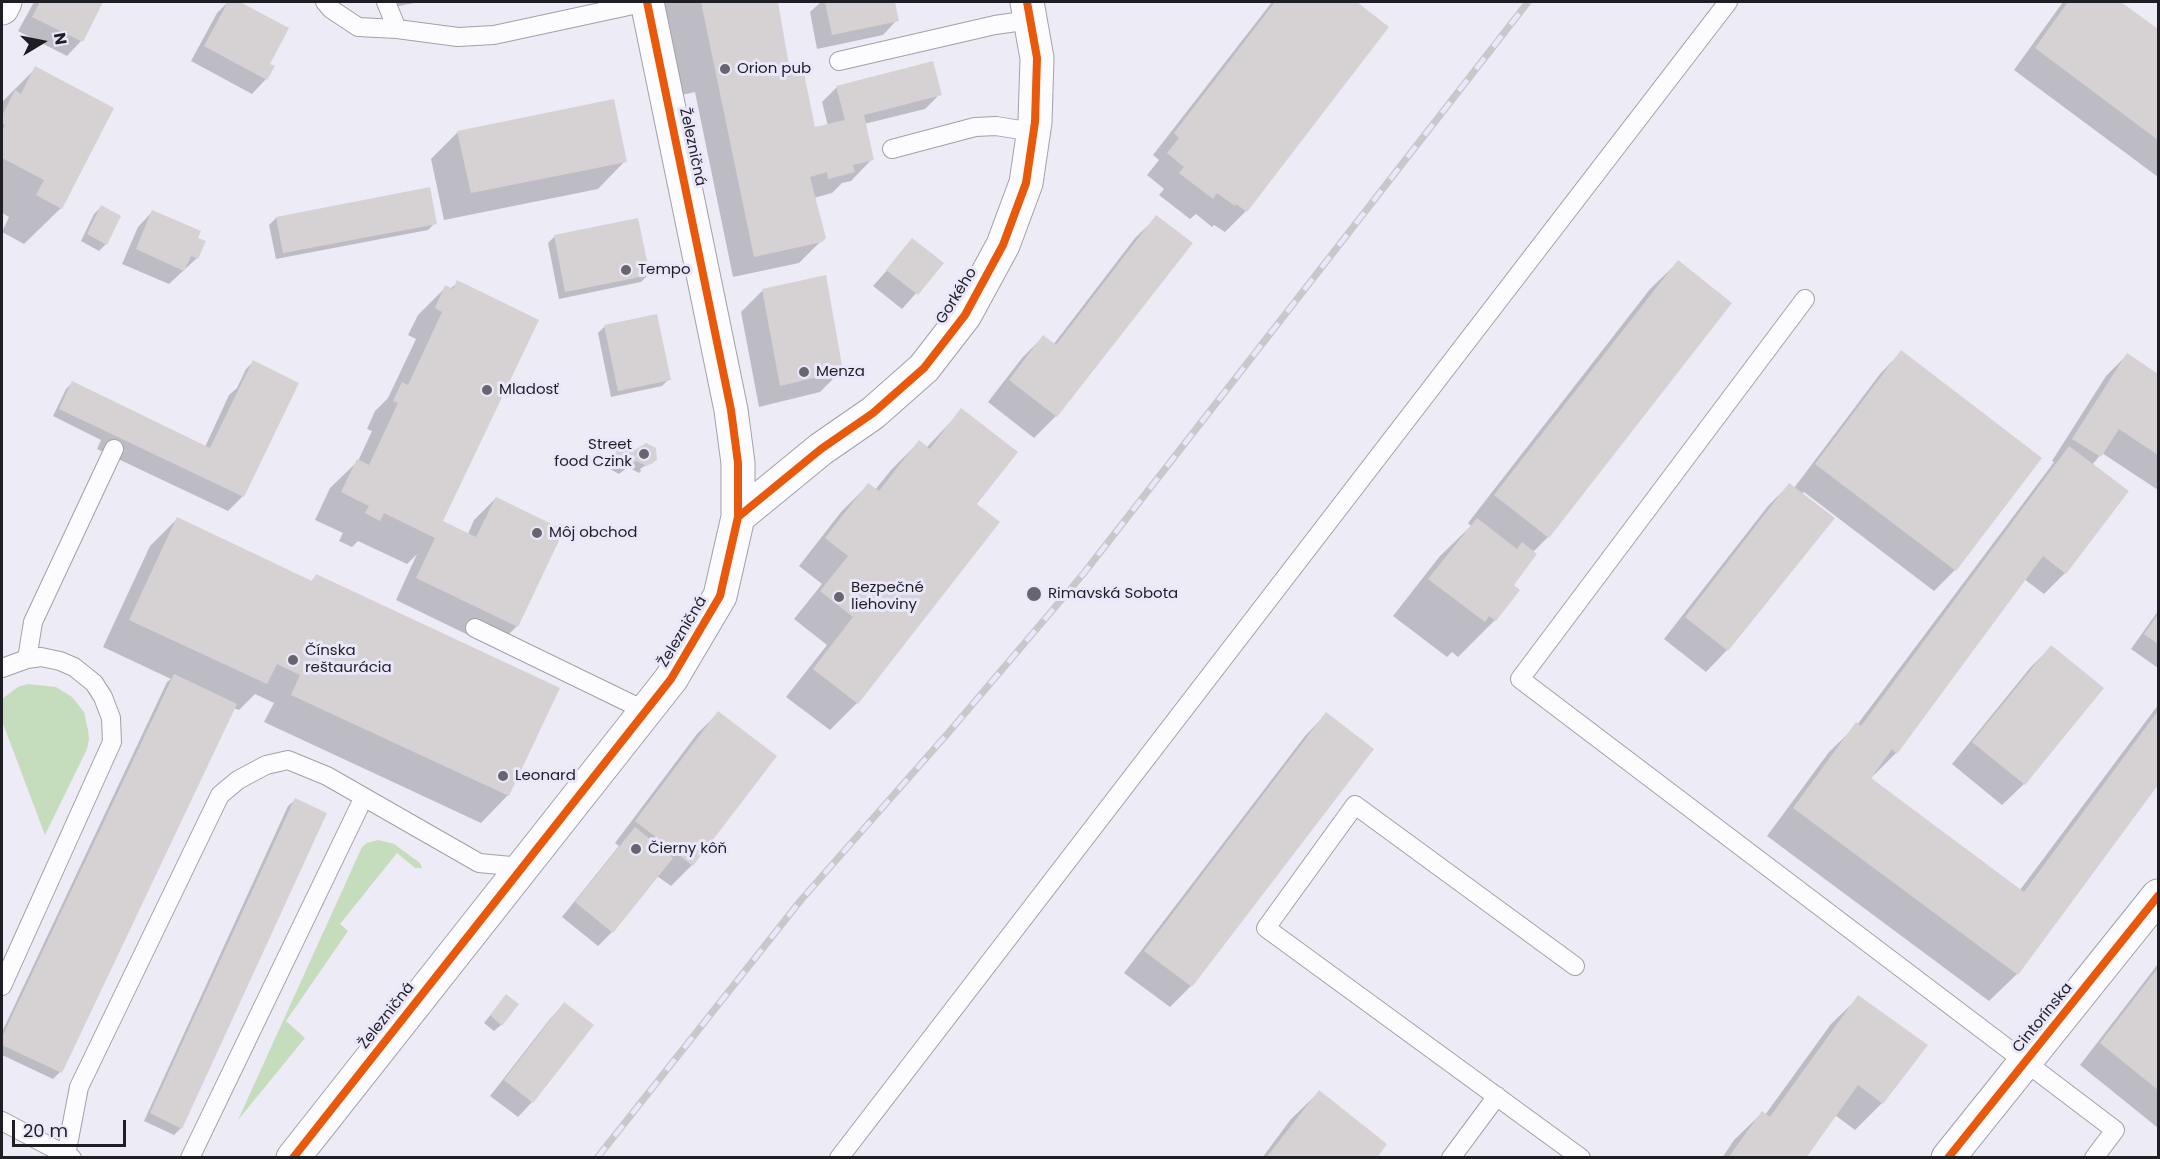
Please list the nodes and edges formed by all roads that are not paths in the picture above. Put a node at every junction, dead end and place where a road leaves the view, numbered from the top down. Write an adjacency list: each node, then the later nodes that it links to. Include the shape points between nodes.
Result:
1 (5, 2): 6 (street)
2 (325, 2): 8 (lane, via 358,27)
3 (386, 2): 8 (lane)
4 (647, 2): 8 (lane, via 494,35 458,38); 14 (street, Železničná, via 731,410 738,463)
5 (1728, 2): 30 (lane)
6 (2, 8)
7 (1028, 11): 9 (lane, via 995,25); 10 (street, Gorkého, via 1037,58)
8 (397, 29)
9 (840, 61)
10 (1034, 132): 11 (lane, via 996,126 975,128); 14 (street, Gorkého, via 1026,183 1003,245 958,324 924,369)
11 (892, 148)
12 (1805, 299): 24 (lane, via 1520,679)
13 (114, 449): 16 (lane, via 33,622)
14 (738, 517): 18 (street, Železničná, via 720,596 671,679)
15 (475, 628): 18 (lane)
16 (27, 659): 17 (lane); 23 (lane, via 60,660 84,674 103,697 111,718 112,742)
17 (2, 668)
18 (646, 711): 20 (street, Železničná)
19 (364, 797): 20 (lane, via 479,863); 27 (lane, via 288,760 266,765 220,795 79,1087); 28 (lane)
20 (522, 867): 29 (street, Železničná)
21 (2158, 896): 24 (street, Cintorínska)
22 (1575, 966): 25 (lane, via 1355,805 1266,928)
23 (2, 986)
24 (2025, 1062): 33 (street, Cintorínska); 34 (lane, via 2115,1130)
25 (1497, 1096): 31 (lane); 32 (lane)
26 (2, 1121): 27 (lane)
27 (69, 1156)
28 (190, 1158)
29 (293, 1158)
30 (839, 1158)
31 (1451, 1158)
32 (1581, 1158)
33 (1948, 1158)
34 (2094, 1158)

